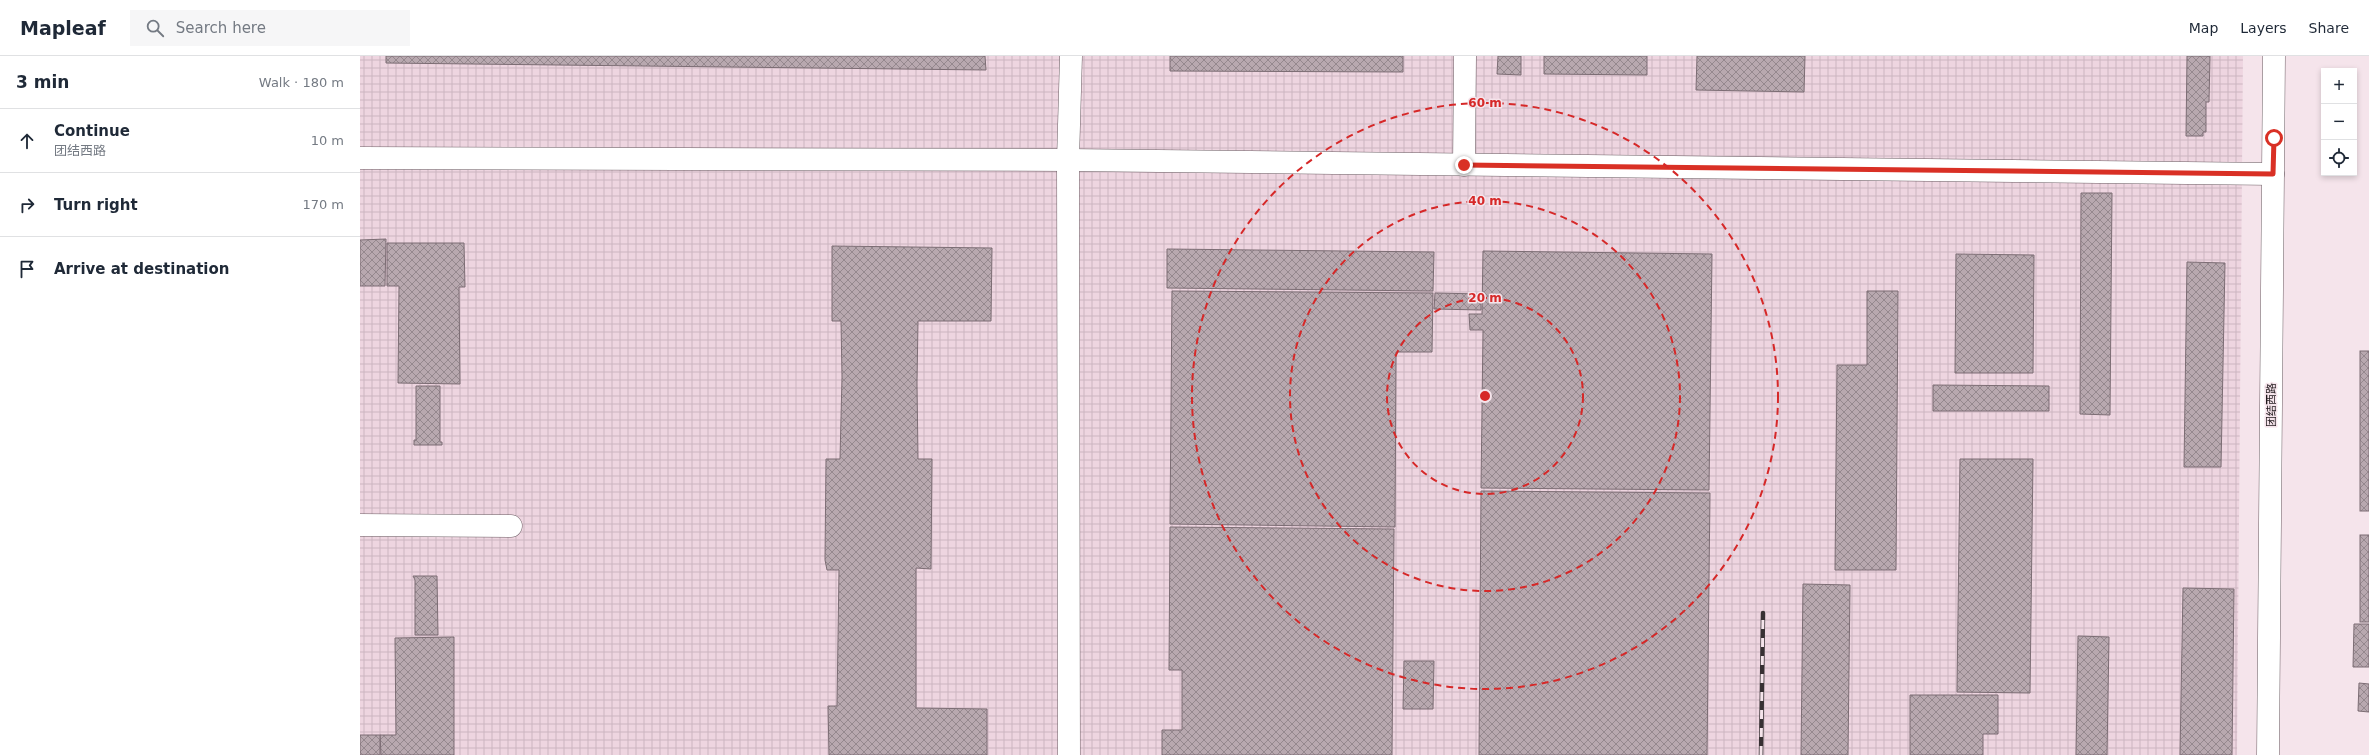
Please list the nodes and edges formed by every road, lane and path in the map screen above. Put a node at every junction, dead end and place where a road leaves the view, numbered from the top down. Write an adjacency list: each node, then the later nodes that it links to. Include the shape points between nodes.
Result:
1 (1071, 56): 5 (street)
2 (1465, 56): 6 (street)
3 (2274, 56): 7 (street, 团结西路)
4 (360, 158): 5 (street)
5 (1068, 160): 6 (street); 10 (street)
6 (1464, 165): 7 (street)
7 (2273, 174): 11 (street, 团结西路)
8 (360, 525): 9 (street)
9 (511, 526)
10 (1069, 755)
11 (2268, 755)

